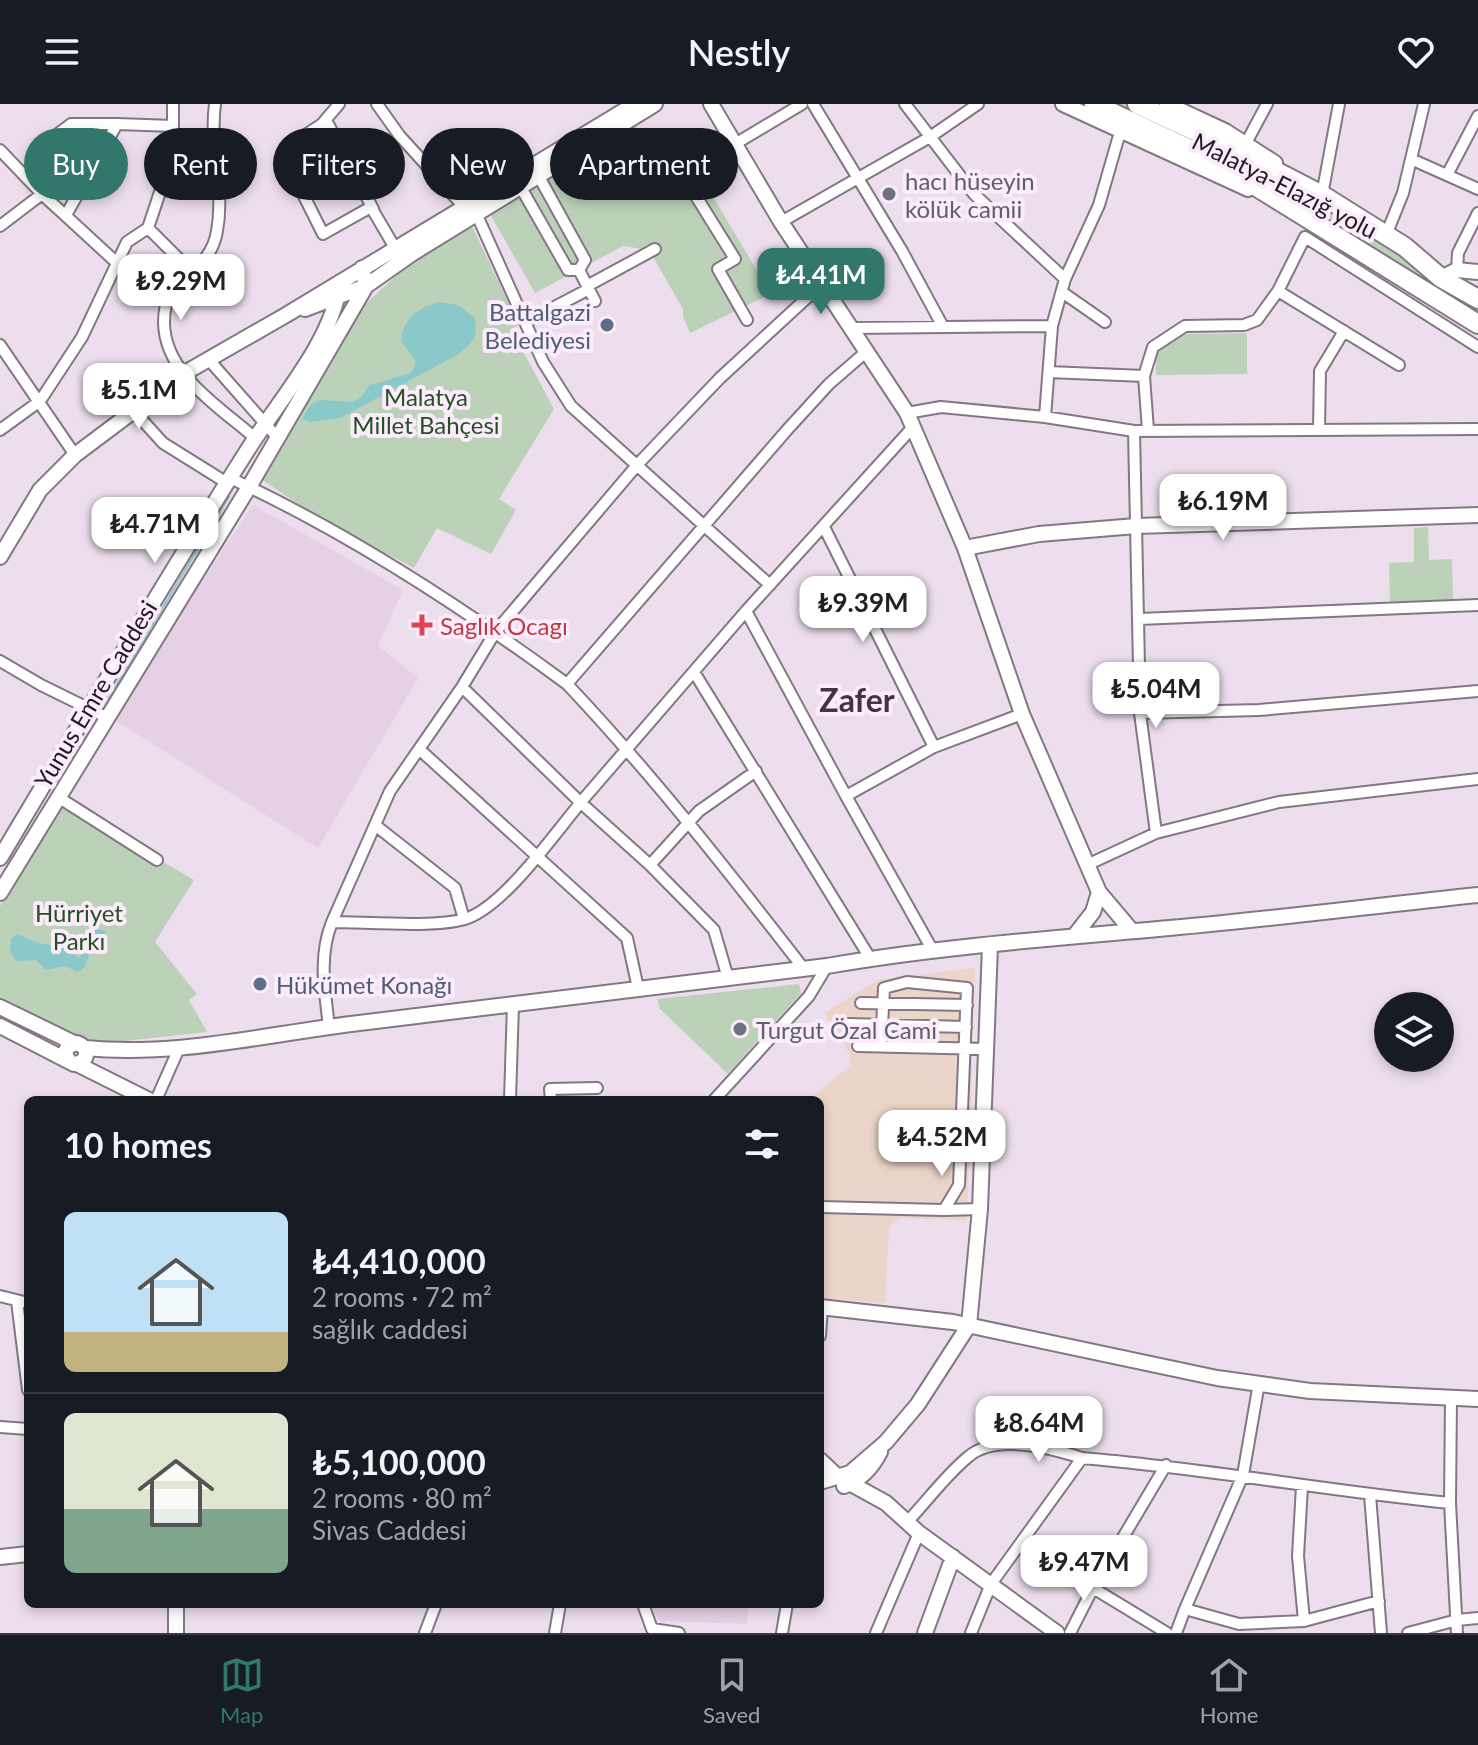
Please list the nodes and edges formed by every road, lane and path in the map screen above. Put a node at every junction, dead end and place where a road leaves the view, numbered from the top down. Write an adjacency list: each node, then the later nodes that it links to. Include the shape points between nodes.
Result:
1 (173, 104): 22 (street)
2 (215, 104): 88 (street, via 217,233 195,272 170,294 164,315 164,335)
3 (339, 104): 20 (street)
4 (377, 104): 47 (street, via 399,135)
5 (635, 104): 47 (main road)
6 (655, 104): 34 (main road)
7 (711, 104): 25 (main road)
8 (802, 104): 28 (street)
9 (813, 104): 37 (street)
10 (905, 104): 27 (street)
11 (978, 104): 27 (street)
12 (1063, 104): 26 (main road, Malatya-Elazığ yolu)
13 (1094, 104): 49 (highway, via 1215,161)
14 (1137, 104): 39 (highway)
15 (1167, 104): 29 (main road)
16 (1267, 104): 29 (street)
17 (1339, 104): 39 (street)
18 (1424, 104): 32 (street)
19 (1478, 116): 35 (street)
20 (326, 120): 46 (street); 46 (street, via 292,144 287,162 323,234)
21 (117, 124): 22 (street); 23 (street); 24 (street)
22 (173, 126): 53 (street)
23 (66, 128)
24 (115, 128)
25 (725, 128)
26 (1123, 131): 49 (main road, Malatya-Elazığ yolu); 63 (street, via 1099,205)
27 (930, 137): 37 (street); 63 (street, via 974,194)
28 (738, 142)
29 (1246, 143): 39 (main road)
30 (738, 149): 51 (main road)
31 (0, 150): 33 (street)
32 (1411, 159): 35 (street); 54 (street)
33 (24, 175)
34 (538, 175): 36 (main road); 60 (street, via 585,260)
35 (1447, 175): 38 (street)
36 (534, 177)
37 (858, 179): 51 (street); 78 (street)
38 (1478, 189)
39 (1322, 195): 54 (highway)
40 (34, 200): 52 (street)
41 (49, 200): 50 (street)
42 (74, 200): 50 (street)
43 (491, 200): 47 (main road)
44 (528, 200): 60 (street, via 568,270)
45 (698, 200): 74 (street, via 735,259 718,269)
46 (373, 209): 55 (street)
47 (471, 210): 55 (main road); 66 (main road); 75 (street)
48 (1478, 213): 62 (street)
49 (1300, 214): 77 (highway, Malatya-Elazığ yolu)
50 (66, 215): 58 (street)
51 (781, 222): 65 (main road)
52 (0, 226)
53 (148, 228): 57 (street); 58 (street, via 127,242)
54 (1386, 235): 62 (highway)
55 (395, 248): 59 (main road)
56 (655, 249): 67 (street)
57 (178, 258)
58 (117, 263): 90 (street, via 82,337)
59 (362, 268): 64 (main road); 66 (main road)
60 (579, 270): 67 (street)
61 (1478, 272): 62 (main road)
62 (1449, 274): 71 (highway)
63 (1065, 279): 69 (street)
64 (340, 282): 70 (main road, Yunus Emre Caddesi); 73 (main road)
65 (823, 283): 80 (main road); 103 (street, via 720,378)
66 (366, 286): 70 (main road); 100 (main road, Yunus Emre Caddesi)
67 (588, 287): 72 (street); 75 (street)
68 (1278, 291): 81 (street); 83 (street, via 1305,237); 89 (street, via 1257,320 1244,325 1185,326 1153,347)
69 (1062, 292): 76 (street); 79 (street)
70 (338, 298): 73 (main road); 94 (main road, Yunus Emre Caddesi, via 321,338)
71 (1478, 299)
72 (595, 301)
73 (286, 315): 85 (main road)
74 (747, 320)
75 (526, 322): 103 (street, via 571,406)
76 (1105, 322)
77 (1478, 324)
78 (942, 325): 79 (street); 80 (street)
79 (1052, 326): 87 (street)
80 (851, 328): 84 (main road)
81 (1344, 331): 86 (street); 95 (street, via 1320,371)
82 (0, 345): 90 (street)
83 (1478, 347)
84 (867, 351): 93 (main road); 107 (street, via 829,384)
85 (209, 360): 88 (main road); 94 (street)
86 (1399, 365)
87 (1049, 372): 89 (street); 92 (street)
88 (183, 374): 91 (main road); 101 (street)
89 (1144, 376): 98 (street)
90 (40, 401): 97 (street); 102 (street)
91 (134, 411): 102 (main road); 104 (street, via 163,443)
92 (1045, 417): 93 (street, via 941,407); 99 (street)
93 (910, 420): 109 (street); 110 (main road)
94 (265, 424): 100 (street); 101 (main road, Yunus Emre Caddesi)
95 (1319, 429): 96 (street); 98 (street)
96 (1478, 429)
97 (0, 430)
98 (1148, 430): 99 (street)
99 (1134, 431): 108 (street)
100 (277, 437): 105 (main road, Yunus Emre Caddesi)
101 (255, 438): 104 (main road, Yunus Emre Caddesi)
102 (75, 455): 111 (main road, via 40,490)
103 (638, 464): 107 (street); 116 (street)
104 (229, 481): 105 (street); 122 (main road, Yunus Emre Caddesi)
105 (249, 487): 116 (street); 125 (main road, Yunus Emre Caddesi)
106 (1478, 515): 108 (main road)
107 (705, 526): 112 (street); 119 (street)
108 (1136, 526): 110 (main road, via 1039,534); 115 (street)
109 (824, 527): 112 (street); 126 (street)
110 (965, 548): 124 (main road)
111 (0, 556)
112 (770, 585): 114 (street)
113 (1478, 605): 115 (street)
114 (746, 611): 118 (street); 131 (street)
115 (1139, 619): 123 (street)
116 (496, 631): 119 (street); 120 (street)
117 (0, 661): 122 (street)
118 (694, 672): 127 (street); 129 (street)
119 (567, 684): 127 (street)
120 (462, 687): 128 (street); 133 (street)
121 (1478, 691): 123 (street, via 1259,710)
122 (90, 710): 125 (street); 138 (main road, Yunus Emre Caddesi)
123 (1140, 713): 136 (street)
124 (1022, 714): 126 (street); 140 (main road)
125 (106, 717): 132 (main road, Yunus Emre Caddesi)
126 (934, 747): 131 (street)
127 (627, 748): 133 (street); 134 (street)
128 (419, 749): 135 (street, via 390,791); 137 (street)
129 (756, 771): 134 (street); 153 (street)
130 (1478, 779): 136 (street, via 1279,802)
131 (846, 796): 152 (street)
132 (58, 797): 139 (street); 143 (main road, Yunus Emre Caddesi)
133 (580, 802): 137 (street); 141 (street)
134 (689, 823): 141 (street); 155 (street)
135 (375, 825): 145 (street, via 455,888); 148 (street)
136 (1156, 833): 140 (street)
137 (538, 856): 146 (street); 157 (street, via 627,938)
138 (0, 858)
139 (157, 860)
140 (1089, 864): 142 (main road)
141 (650, 865): 156 (street, via 714,930)
142 (1099, 892): 149 (main road); 150 (main road, via 1093,912)
143 (0, 893)
144 (1478, 895): 149 (main road)
145 (458, 897): 146 (street); 147 (street)
146 (475, 914): 147 (street)
147 (464, 919): 148 (street)
148 (332, 922): 166 (street, via 323,944)
149 (1132, 931): 150 (main road)
150 (1075, 935): 151 (main road)
151 (990, 946): 152 (main road); 173 (main road)
152 (933, 951): 153 (main road)
153 (870, 958): 154 (main road)
154 (827, 966): 155 (main road); 182 (street, via 809,996)
155 (804, 969): 156 (main road)
156 (728, 978): 157 (main road)
157 (638, 988): 160 (main road)
158 (861, 1003): 159 (street)
159 (883, 1003): 161 (street); 161 (street, via 884,988 907,982 967,988); 164 (street)
160 (513, 1004): 166 (main road); 180 (street)
161 (967, 1005): 167 (street)
162 (0, 1007): 168 (main road)
163 (848, 1024): 164 (street)
164 (882, 1025): 167 (street); 171 (street)
165 (0, 1026): 175 (main road)
166 (329, 1027): 169 (main road)
167 (966, 1027): 172 (street)
168 (80, 1046): 174 (main road); 175 (main road, via 85,1058)
169 (180, 1046): 174 (main road); 179 (street)
170 (858, 1046): 171 (street)
171 (881, 1046): 172 (street)
172 (965, 1049): 173 (street); 185 (street, via 959,1185)
173 (988, 1049): 184 (main road)
174 (122, 1052): 176 (main road, via 108,1068)
175 (72, 1062): 176 (main road)
176 (114, 1082): 178 (main road)
177 (597, 1088): 181 (street, via 550,1089)
178 (141, 1096)
179 (158, 1096)
180 (510, 1096)
181 (551, 1096)
182 (717, 1096)
183 (824, 1207): 185 (street)
184 (980, 1209): 185 (street); 189 (main road)
185 (944, 1210)
186 (0, 1296): 187 (street)
187 (22, 1302): 190 (street)
188 (824, 1307): 189 (main road)
189 (969, 1325): 191 (main road); 200 (main road, via 918,1404)
190 (24, 1331)
191 (1259, 1383): 192 (main road, via 1310,1391); 199 (street)
192 (1451, 1398): 193 (main road); 204 (street)
193 (1478, 1399)
194 (0, 1427): 195 (street)
195 (24, 1429)
196 (1082, 1458): 198 (street); 205 (street, via 1046,1447 994,1445 970,1455); 207 (street)
197 (824, 1463): 200 (main road)
198 (1166, 1465): 199 (street); 212 (street)
199 (1243, 1475): 202 (street); 219 (street)
200 (843, 1480): 201 (main road); 205 (main road)
201 (824, 1484)
202 (1302, 1486): 203 (street); 222 (street, via 1298,1556)
203 (1370, 1495): 204 (street); 213 (street)
204 (1450, 1503): 221 (street)
205 (908, 1521): 206 (main road)
206 (919, 1533): 210 (main road); 229 (street)
207 (1024, 1539): 211 (street); 212 (street)
208 (24, 1554): 209 (main road)
209 (0, 1557)
210 (953, 1557): 211 (main road); 230 (main road)
211 (991, 1584): 231 (street); 232 (main road)
212 (1093, 1588): 233 (street); 234 (street)
213 (1379, 1601): 222 (street); 236 (street)
214 (176, 1608): 224 (main road)
215 (434, 1608): 225 (street)
216 (559, 1608): 226 (street)
217 (644, 1608): 223 (street)
218 (786, 1608): 228 (street)
219 (1185, 1609): 222 (street, via 1239,1624); 235 (street)
220 (1478, 1618): 221 (street)
221 (1457, 1620): 237 (street); 238 (street)
222 (1304, 1621)
223 (652, 1631): 227 (street)
224 (176, 1633)
225 (425, 1633)
226 (555, 1633)
227 (679, 1633)
228 (782, 1633)
229 (876, 1633)
230 (925, 1633)
231 (971, 1633)
232 (1057, 1633)
233 (1070, 1633)
234 (1167, 1633)
235 (1176, 1633)
236 (1381, 1633)
237 (1408, 1633)
238 (1457, 1633)

